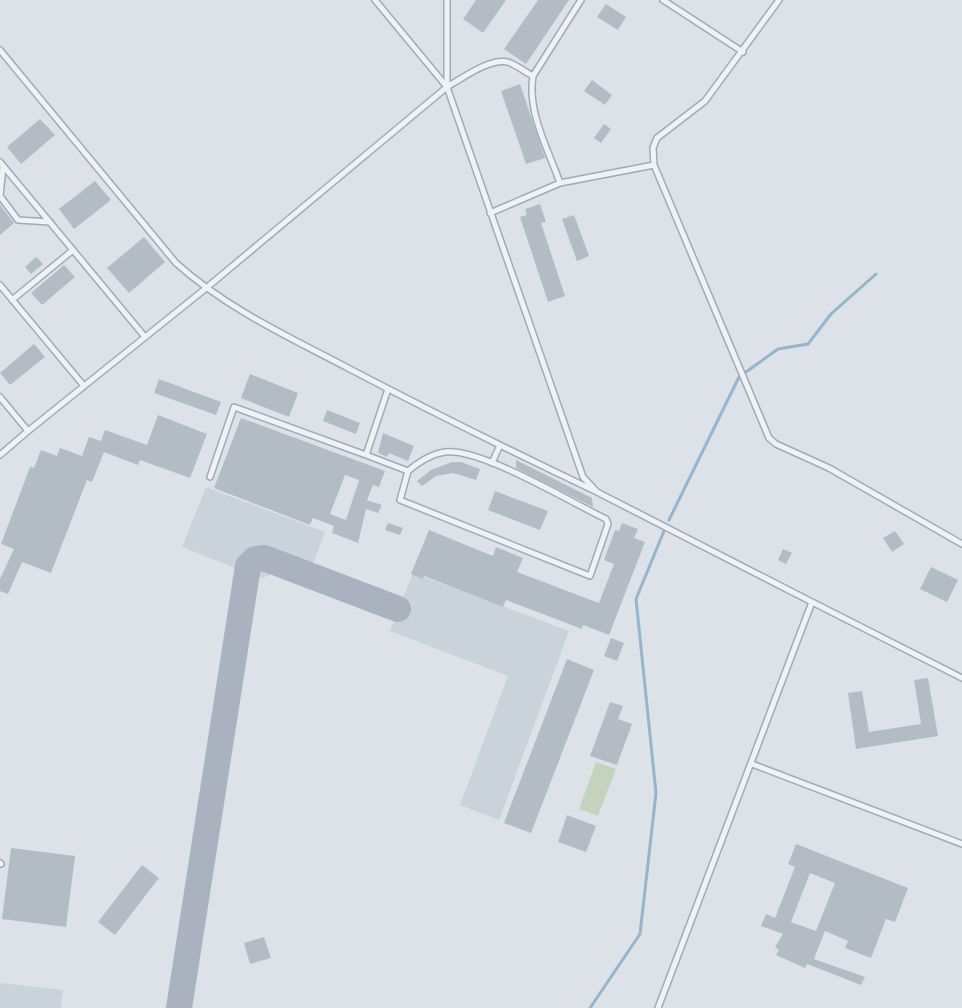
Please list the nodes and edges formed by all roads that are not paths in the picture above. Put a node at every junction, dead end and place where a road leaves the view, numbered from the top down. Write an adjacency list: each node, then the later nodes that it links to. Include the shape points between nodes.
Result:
1 (375, 0): 9 (lane)
2 (447, 0): 9 (lane)
3 (581, 0): 8 (lane)
4 (663, 0): 7 (lane)
5 (779, 0): 7 (lane)
6 (0, 50): 17 (lane, via 176,263)
7 (743, 52): 11 (lane, via 705,101 657,138)
8 (533, 76): 9 (lane, via 501,62); 12 (lane, via 534,109)
9 (447, 87): 13 (lane); 17 (lane)
10 (2, 164): 14 (lane); 14 (lane, via 0,196 18,220)
11 (654, 165): 12 (lane); 31 (lane, via 764,429 776,444 829,468)
12 (560, 183): 13 (lane)
13 (490, 213): 30 (lane, via 579,469)
14 (50, 222): 15 (lane)
15 (73, 249): 18 (lane); 19 (lane)
16 (0, 285): 18 (lane)
17 (205, 289): 19 (lane); 21 (lane, via 266,326)
18 (12, 300): 20 (lane)
19 (145, 337): 20 (lane)
20 (84, 386): 23 (lane)
21 (388, 389): 24 (lane); 26 (lane)
22 (0, 397): 23 (lane)
23 (28, 431): 25 (lane)
24 (500, 445): 27 (lane); 30 (lane)
25 (0, 455)
26 (366, 455): 28 (lane); 29 (lane, via 234,407)
27 (492, 463): 28 (lane, via 453,451 429,457); 28 (lane, via 606,519 608,524 590,576 400,500)
28 (408, 471)
29 (210, 477)
30 (597, 492): 32 (lane)
31 (962, 543)
32 (812, 602): 33 (lane); 34 (lane)
33 (962, 678)
34 (752, 764): 35 (lane); 36 (lane)
35 (962, 844)
36 (658, 1008)

